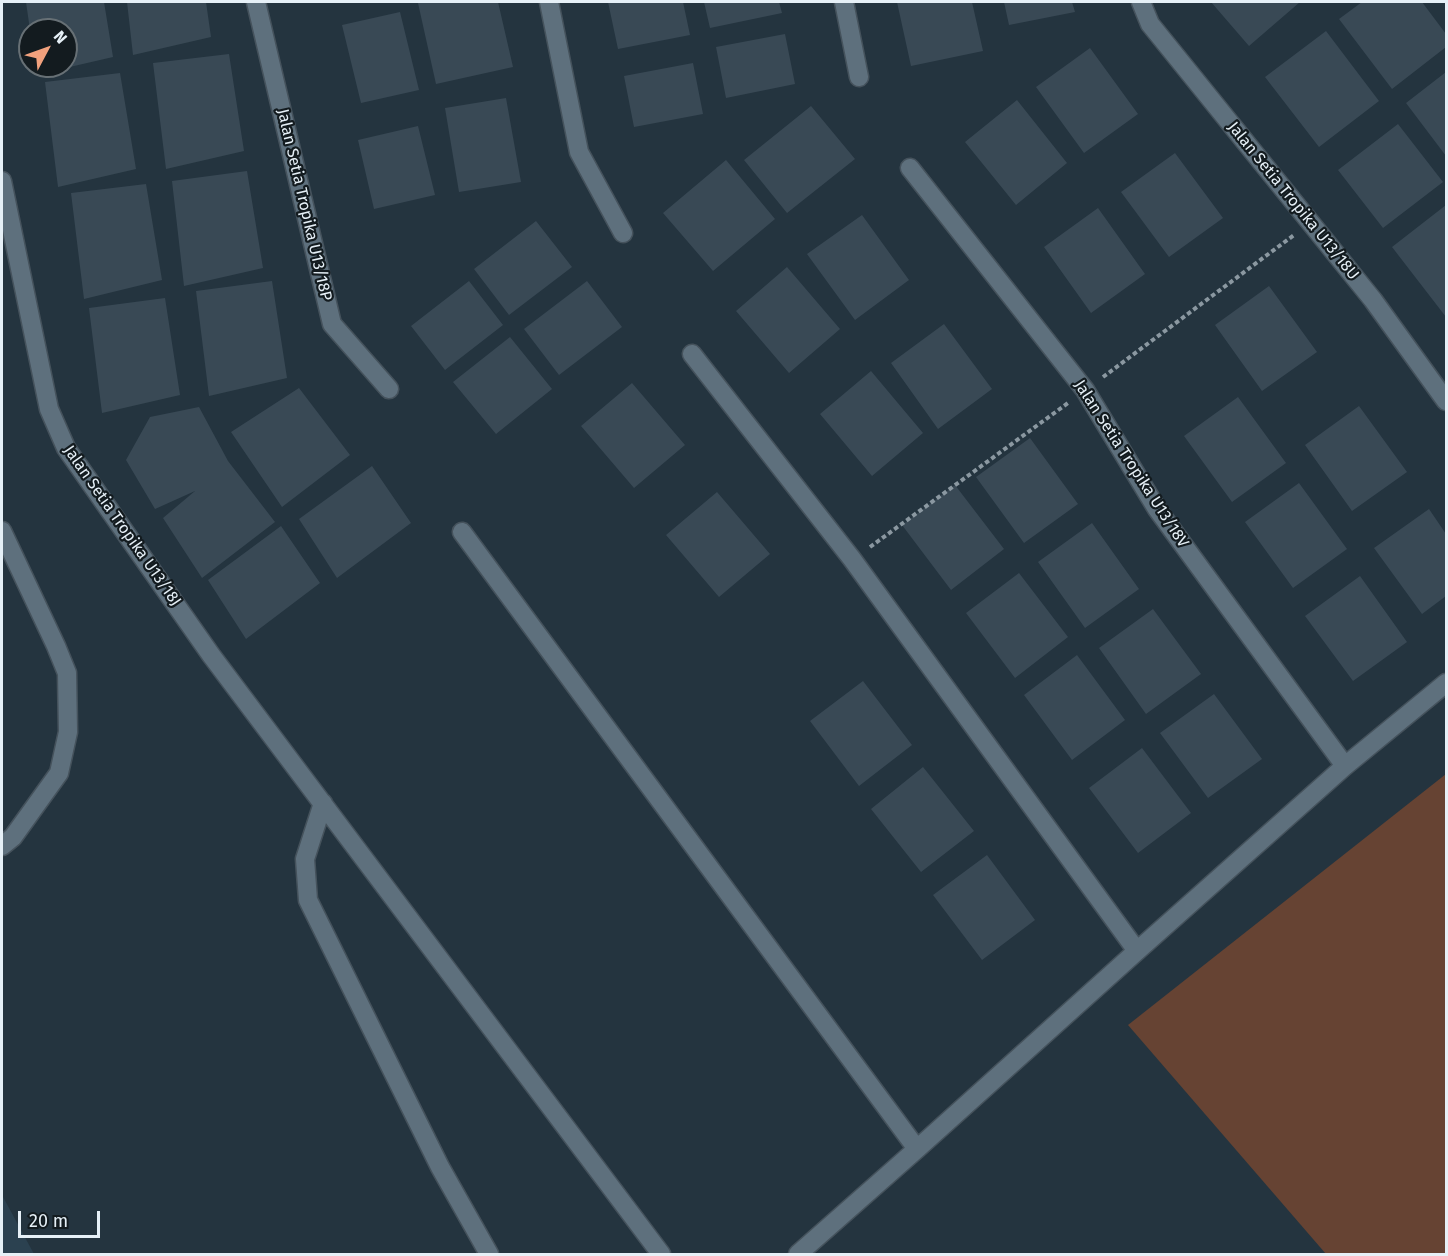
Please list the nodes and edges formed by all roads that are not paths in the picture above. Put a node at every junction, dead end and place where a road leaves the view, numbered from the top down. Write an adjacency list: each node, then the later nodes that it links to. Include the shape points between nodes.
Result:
1 (256, 2): 10 (street, Jalan Setia Tropika U13/18P, via 332,324)
2 (549, 2): 8 (street, via 579,153)
3 (844, 2): 5 (street)
4 (1141, 2): 11 (street, Jalan Setia Tropika U13/18U, via 1150,24 1373,300)
5 (859, 77)
6 (910, 168): 15 (street, Jalan Setia Tropika U13/18V, via 1085,390 1157,509)
7 (2, 181): 16 (street, Jalan Setia Tropika U13/18J, via 49,409 66,448 211,655)
8 (623, 233)
9 (692, 354): 18 (street, via 852,560)
10 (389, 389)
11 (1446, 401)
12 (2, 531): 17 (street, via 67,674 68,732 59,773 13,837)
13 (462, 532): 19 (street)
14 (1446, 683): 15 (street)
15 (1345, 766): 18 (street)
16 (322, 803): 20 (street, via 305,860 308,900 440,1167); 21 (street, Jalan Setia Tropika U13/18J)
17 (2, 846)
18 (1137, 951): 19 (street)
19 (917, 1149): 22 (street)
20 (489, 1254)
21 (661, 1254)
22 (798, 1254)

